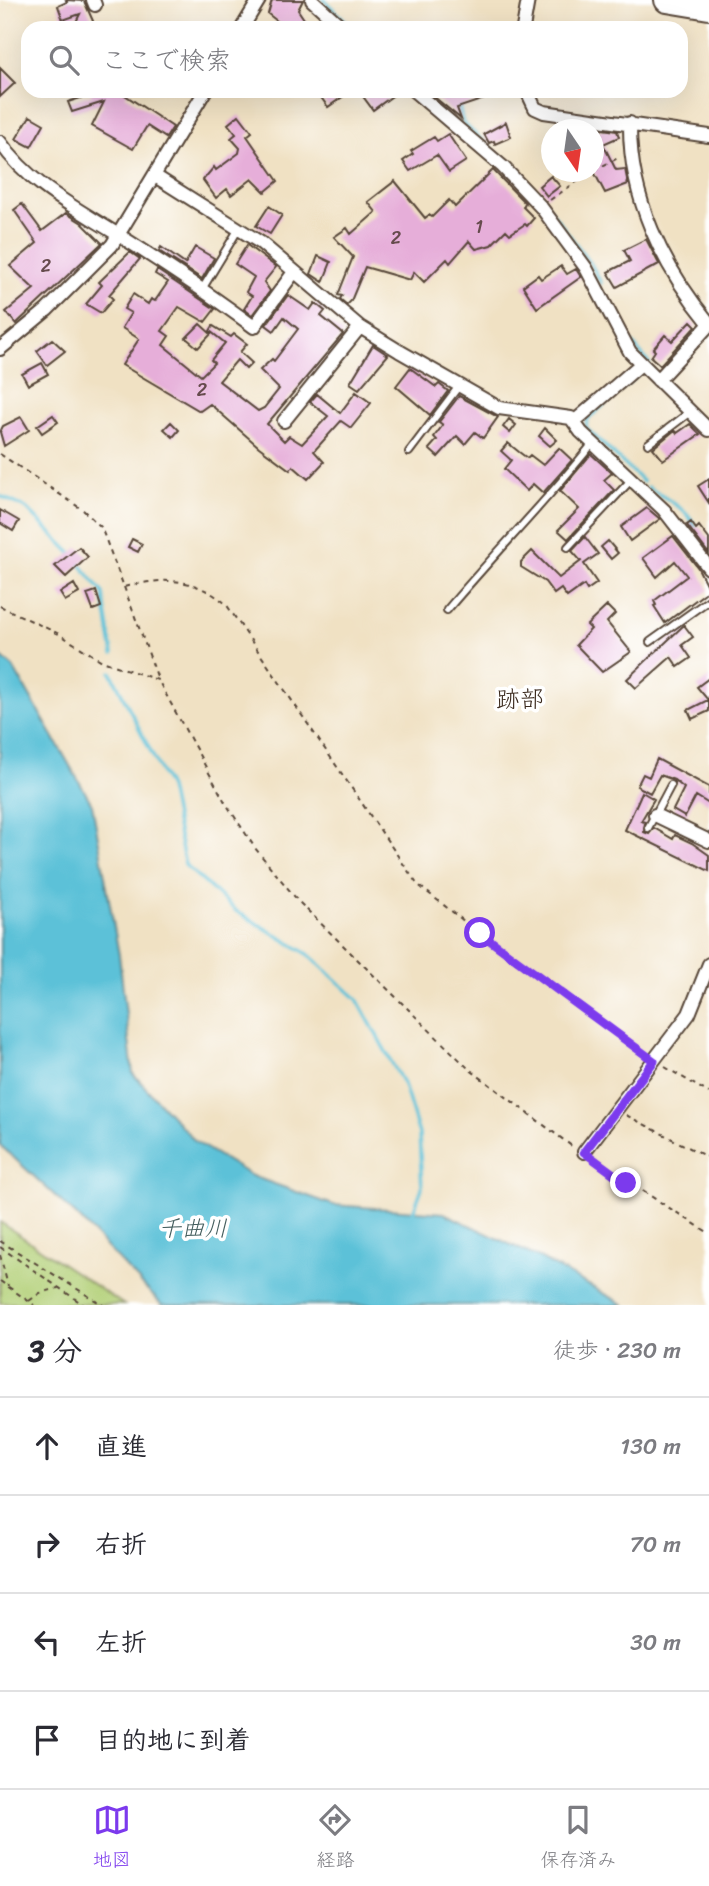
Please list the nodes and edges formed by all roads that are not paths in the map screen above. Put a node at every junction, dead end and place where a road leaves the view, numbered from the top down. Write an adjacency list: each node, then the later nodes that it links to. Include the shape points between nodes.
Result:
1 (259, 0): 6 (street)
2 (312, 0): 7 (street)
3 (528, 0): 8 (street)
4 (667, 0): 5 (highway)
5 (709, 7)
6 (246, 21)
7 (335, 21)
8 (524, 21)
9 (201, 98): 15 (street)
10 (422, 98): 23 (street, via 503,167 541,207 586,268 622,339)
11 (530, 98): 12 (street, via 535,108 544,112)
12 (630, 123): 13 (street); 20 (street, via 631,153 657,244)
13 (709, 136)
14 (0, 142): 17 (street, via 13,161 55,197)
15 (155, 176): 16 (street); 17 (street)
16 (238, 230): 18 (street); 19 (lane)
17 (119, 235): 19 (street); 22 (street, via 47,310)
18 (294, 272): 19 (street, via 254,327); 21 (street)
19 (201, 292)
20 (709, 324): 23 (street)
21 (360, 327): 24 (street); 26 (street)
22 (0, 349)
23 (648, 370): 25 (street); 27 (street)
24 (460, 384): 27 (street, via 499,408 567,416); 31 (lane)
25 (691, 411): 28 (street); 30 (lane)
26 (284, 421)
27 (575, 421): 29 (street)
28 (709, 430)
29 (593, 443): 32 (street); 36 (lane)
30 (648, 444)
31 (409, 452)
32 (632, 479): 33 (lane); 34 (street, via 664,510)
33 (568, 547)
34 (709, 568)
35 (709, 600): 37 (lane)
36 (447, 610)
37 (650, 642)
38 (671, 785): 39 (lane)
39 (655, 815): 40 (lane); 41 (street)
40 (648, 828)
41 (709, 841)
42 (709, 964): 43 (street, via 689,1014)
43 (584, 1152)

